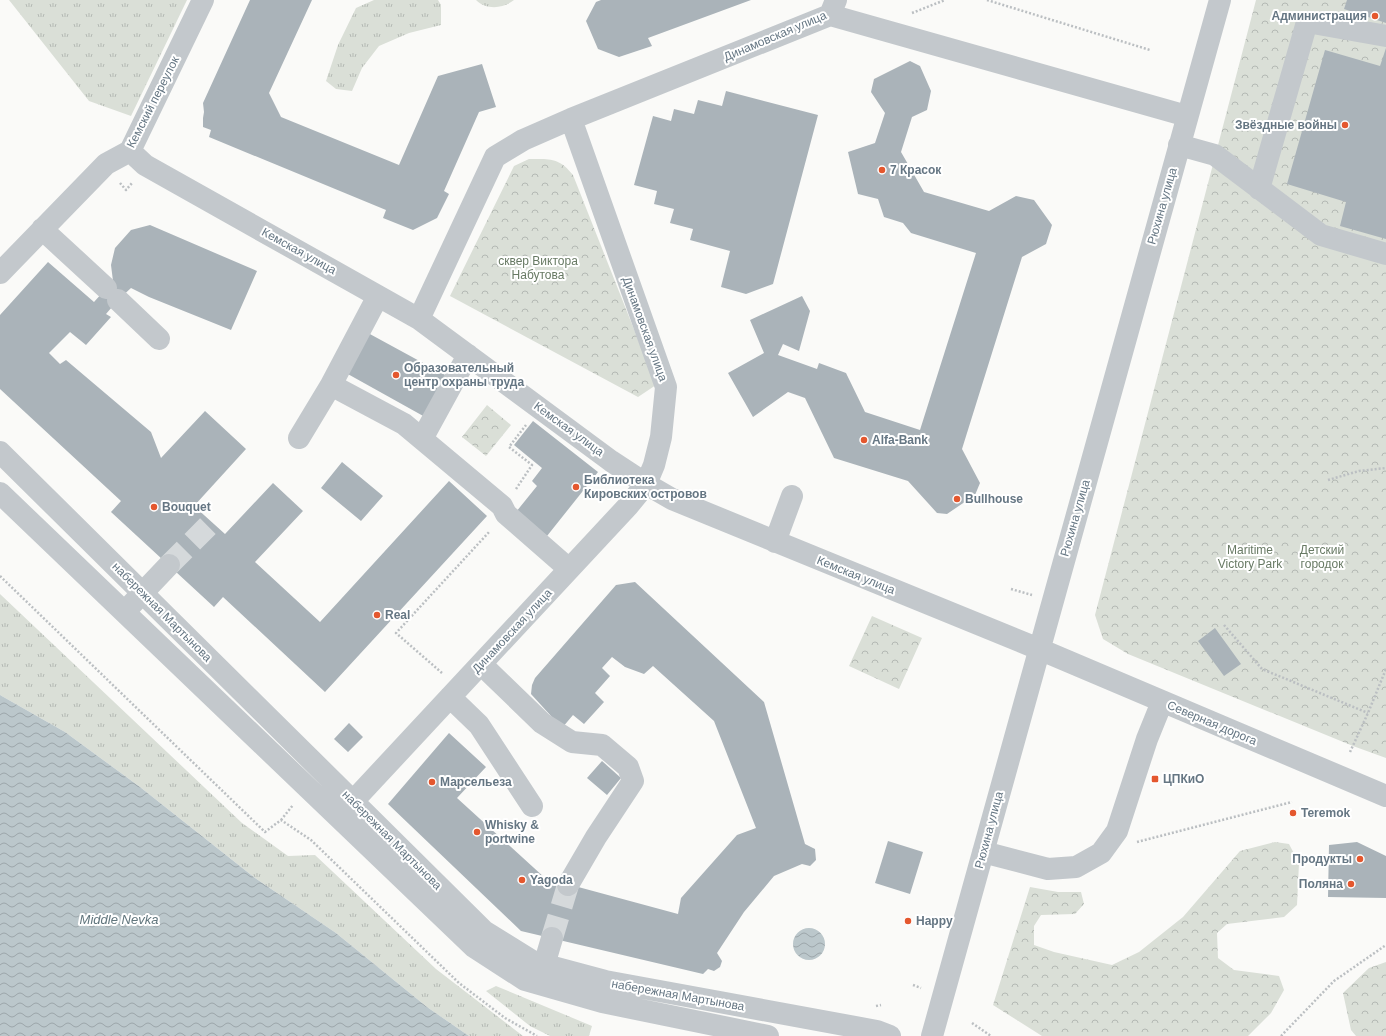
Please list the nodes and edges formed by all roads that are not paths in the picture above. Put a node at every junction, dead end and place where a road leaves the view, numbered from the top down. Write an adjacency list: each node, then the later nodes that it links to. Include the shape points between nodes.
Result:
1 (203, 0): 8 (street, Кемский переулок)
2 (1220, 0): 5 (street, Рюхина улица)
3 (833, 7): 5 (street); 6 (street, Динамовская улица)
4 (1386, 36): 9 (street, via 1307,22)
5 (1187, 116): 7 (street, Рюхина улица)
6 (571, 119): 14 (street, via 523,140 495,157); 21 (street, Динамовская улица, via 666,387 661,437)
7 (1179, 145): 9 (street, via 1215,155); 29 (street, Рюхина улица)
8 (130, 151): 10 (street, Кемский переулок, via 106,164); 13 (street, Кемская улица, via 145,165)
9 (1259, 189): 11 (street, via 1320,235)
10 (42, 229): 12 (street, Кемский переулок); 15 (street)
11 (1386, 254)
12 (0, 273)
13 (378, 296): 14 (street, Кемская улица); 17 (street)
14 (419, 319): 16 (street, Кемская улица)
15 (159, 339)
16 (468, 355): 19 (street); 21 (street, Кемская улица)
17 (331, 385): 18 (street); 19 (street, via 404,424)
18 (299, 438)
19 (422, 439): 26 (street, via 502,506 506,514)
20 (0, 452): 27 (street, набережная Мартынова)
21 (646, 484): 24 (street, Кемская улица, via 672,499); 26 (street, Динамовская улица)
22 (0, 493): 28 (street, набережная Мартынова)
23 (792, 496): 24 (street)
24 (775, 542): 29 (street, Кемская улица)
25 (169, 565): 27 (street)
26 (569, 569): 30 (street, Динамовская улица)
27 (143, 593): 28 (street); 34 (street, набережная Мартынова)
28 (124, 612): 36 (street, набережная Мартынова)
29 (1039, 649): 32 (street, Северная дорога); 37 (street, Рюхина улица)
30 (481, 664): 31 (street, Динамовская улица); 38 (street, via 542,723 572,742 602,746 628,767 633,781)
31 (454, 693): 34 (street, Динамовская улица); 35 (street, via 479,725)
32 (1162, 702): 33 (street, Северная дорога); 37 (street, via 1117,830 1101,853 1076,866 1048,869)
33 (1386, 796)
34 (353, 801): 36 (street, Динамовская улица); 40 (street, набережная Мартынова, via 484,931 534,962)
35 (532, 806)
36 (338, 817): 41 (street, набережная Мартынова, via 474,947 525,980)
37 (983, 852): 44 (street, Рюхина улица)
38 (568, 885)
39 (552, 938): 40 (street)
40 (544, 965): 41 (street, набережная Мартынова)
41 (604, 992): 42 (street, набережная Мартынова); 43 (street, набережная Мартынова, via 877,1031)
42 (768, 1036)
43 (890, 1036)
44 (932, 1036)

